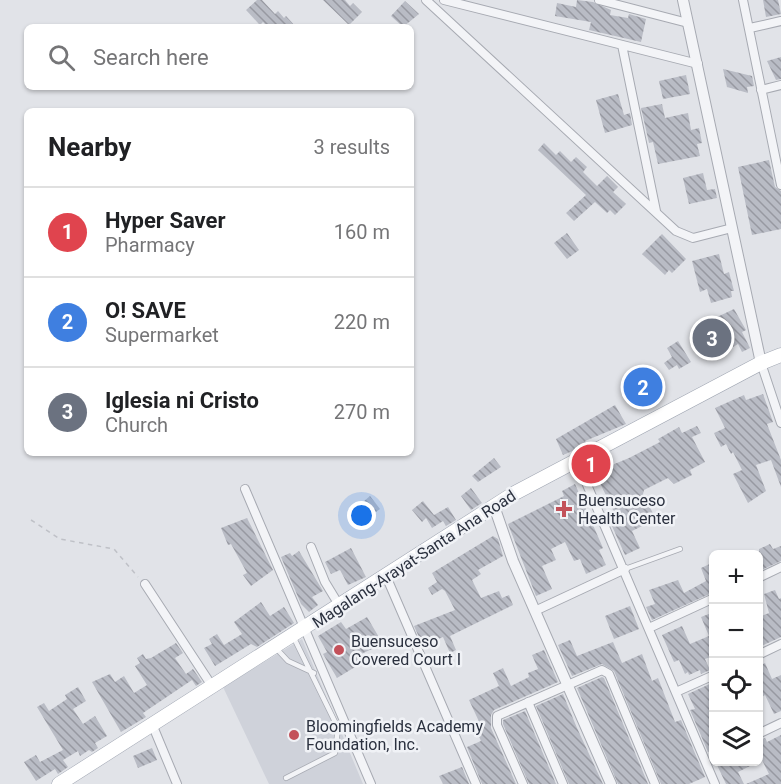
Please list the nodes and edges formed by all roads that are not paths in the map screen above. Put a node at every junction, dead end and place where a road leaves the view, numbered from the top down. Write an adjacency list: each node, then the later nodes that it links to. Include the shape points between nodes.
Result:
1 (426, 0): 14 (street)
2 (444, 0): 9 (street)
3 (599, 0): 7 (street)
4 (683, 0): 7 (street)
5 (743, 0): 8 (street)
6 (781, 21): 8 (street)
7 (688, 24): 10 (street)
8 (750, 28): 12 (street)
9 (622, 45): 10 (street); 14 (street)
10 (698, 64): 15 (street)
11 (781, 85): 12 (street)
12 (761, 90): 13 (street)
13 (781, 185)
14 (656, 212): 15 (street, via 687,237)
15 (732, 228): 17 (street)
16 (781, 355): 17 (main road, Magalang-Arayat-Santa Ana Road)
17 (761, 363): 18 (street); 19 (main road, Magalang-Arayat-Santa Ana Road)
18 (781, 423)
19 (576, 459): 21 (main road, Magalang-Arayat-Santa Ana Road); 25 (street)
20 (245, 489): 33 (street)
21 (494, 506): 26 (main road, Magalang-Arayat-Santa Ana Road); 31 (street, via 513,561)
22 (311, 547): 30 (street)
23 (680, 549): 25 (lane)
24 (781, 567): 27 (street)
25 (625, 569): 31 (street); 32 (street)
26 (386, 576): 30 (main road, Magalang-Arayat-Santa Ana Road); 52 (street)
27 (763, 576)
28 (145, 584): 40 (street)
29 (709, 600): 32 (street)
30 (339, 605): 33 (main road, Magalang-Arayat-Santa Ana Road)
31 (537, 610): 39 (street)
32 (649, 628): 41 (street)
33 (298, 632): 35 (main road, Magalang-Arayat-Santa Ana Road); 37 (lane); 51 (street)
34 (781, 644): 36 (street)
35 (275, 647): 37 (lane, via 288,661); 40 (main road, Magalang-Arayat-Santa Ana Road)
36 (763, 653)
37 (314, 673): 48 (lane, via 338,728 335,753)
38 (709, 677): 41 (street)
39 (569, 684): 42 (street); 55 (street); 56 (street, via 602,670 609,674)
40 (212, 686): 44 (main road, Magalang-Arayat-Santa Ana Road)
41 (676, 692): 47 (street)
42 (528, 702): 53 (street, via 496,719); 54 (street)
43 (781, 723): 45 (street)
44 (152, 724): 49 (main road, Magalang-Arayat-Santa Ana Road); 50 (street)
45 (763, 732)
46 (709, 758): 47 (street)
47 (704, 760): 57 (street)
48 (286, 778)
49 (59, 784)
50 (177, 784)
51 (371, 784)
52 (476, 784)
53 (523, 784)
54 (563, 784)
55 (611, 784)
56 (655, 784)
57 (715, 784)

